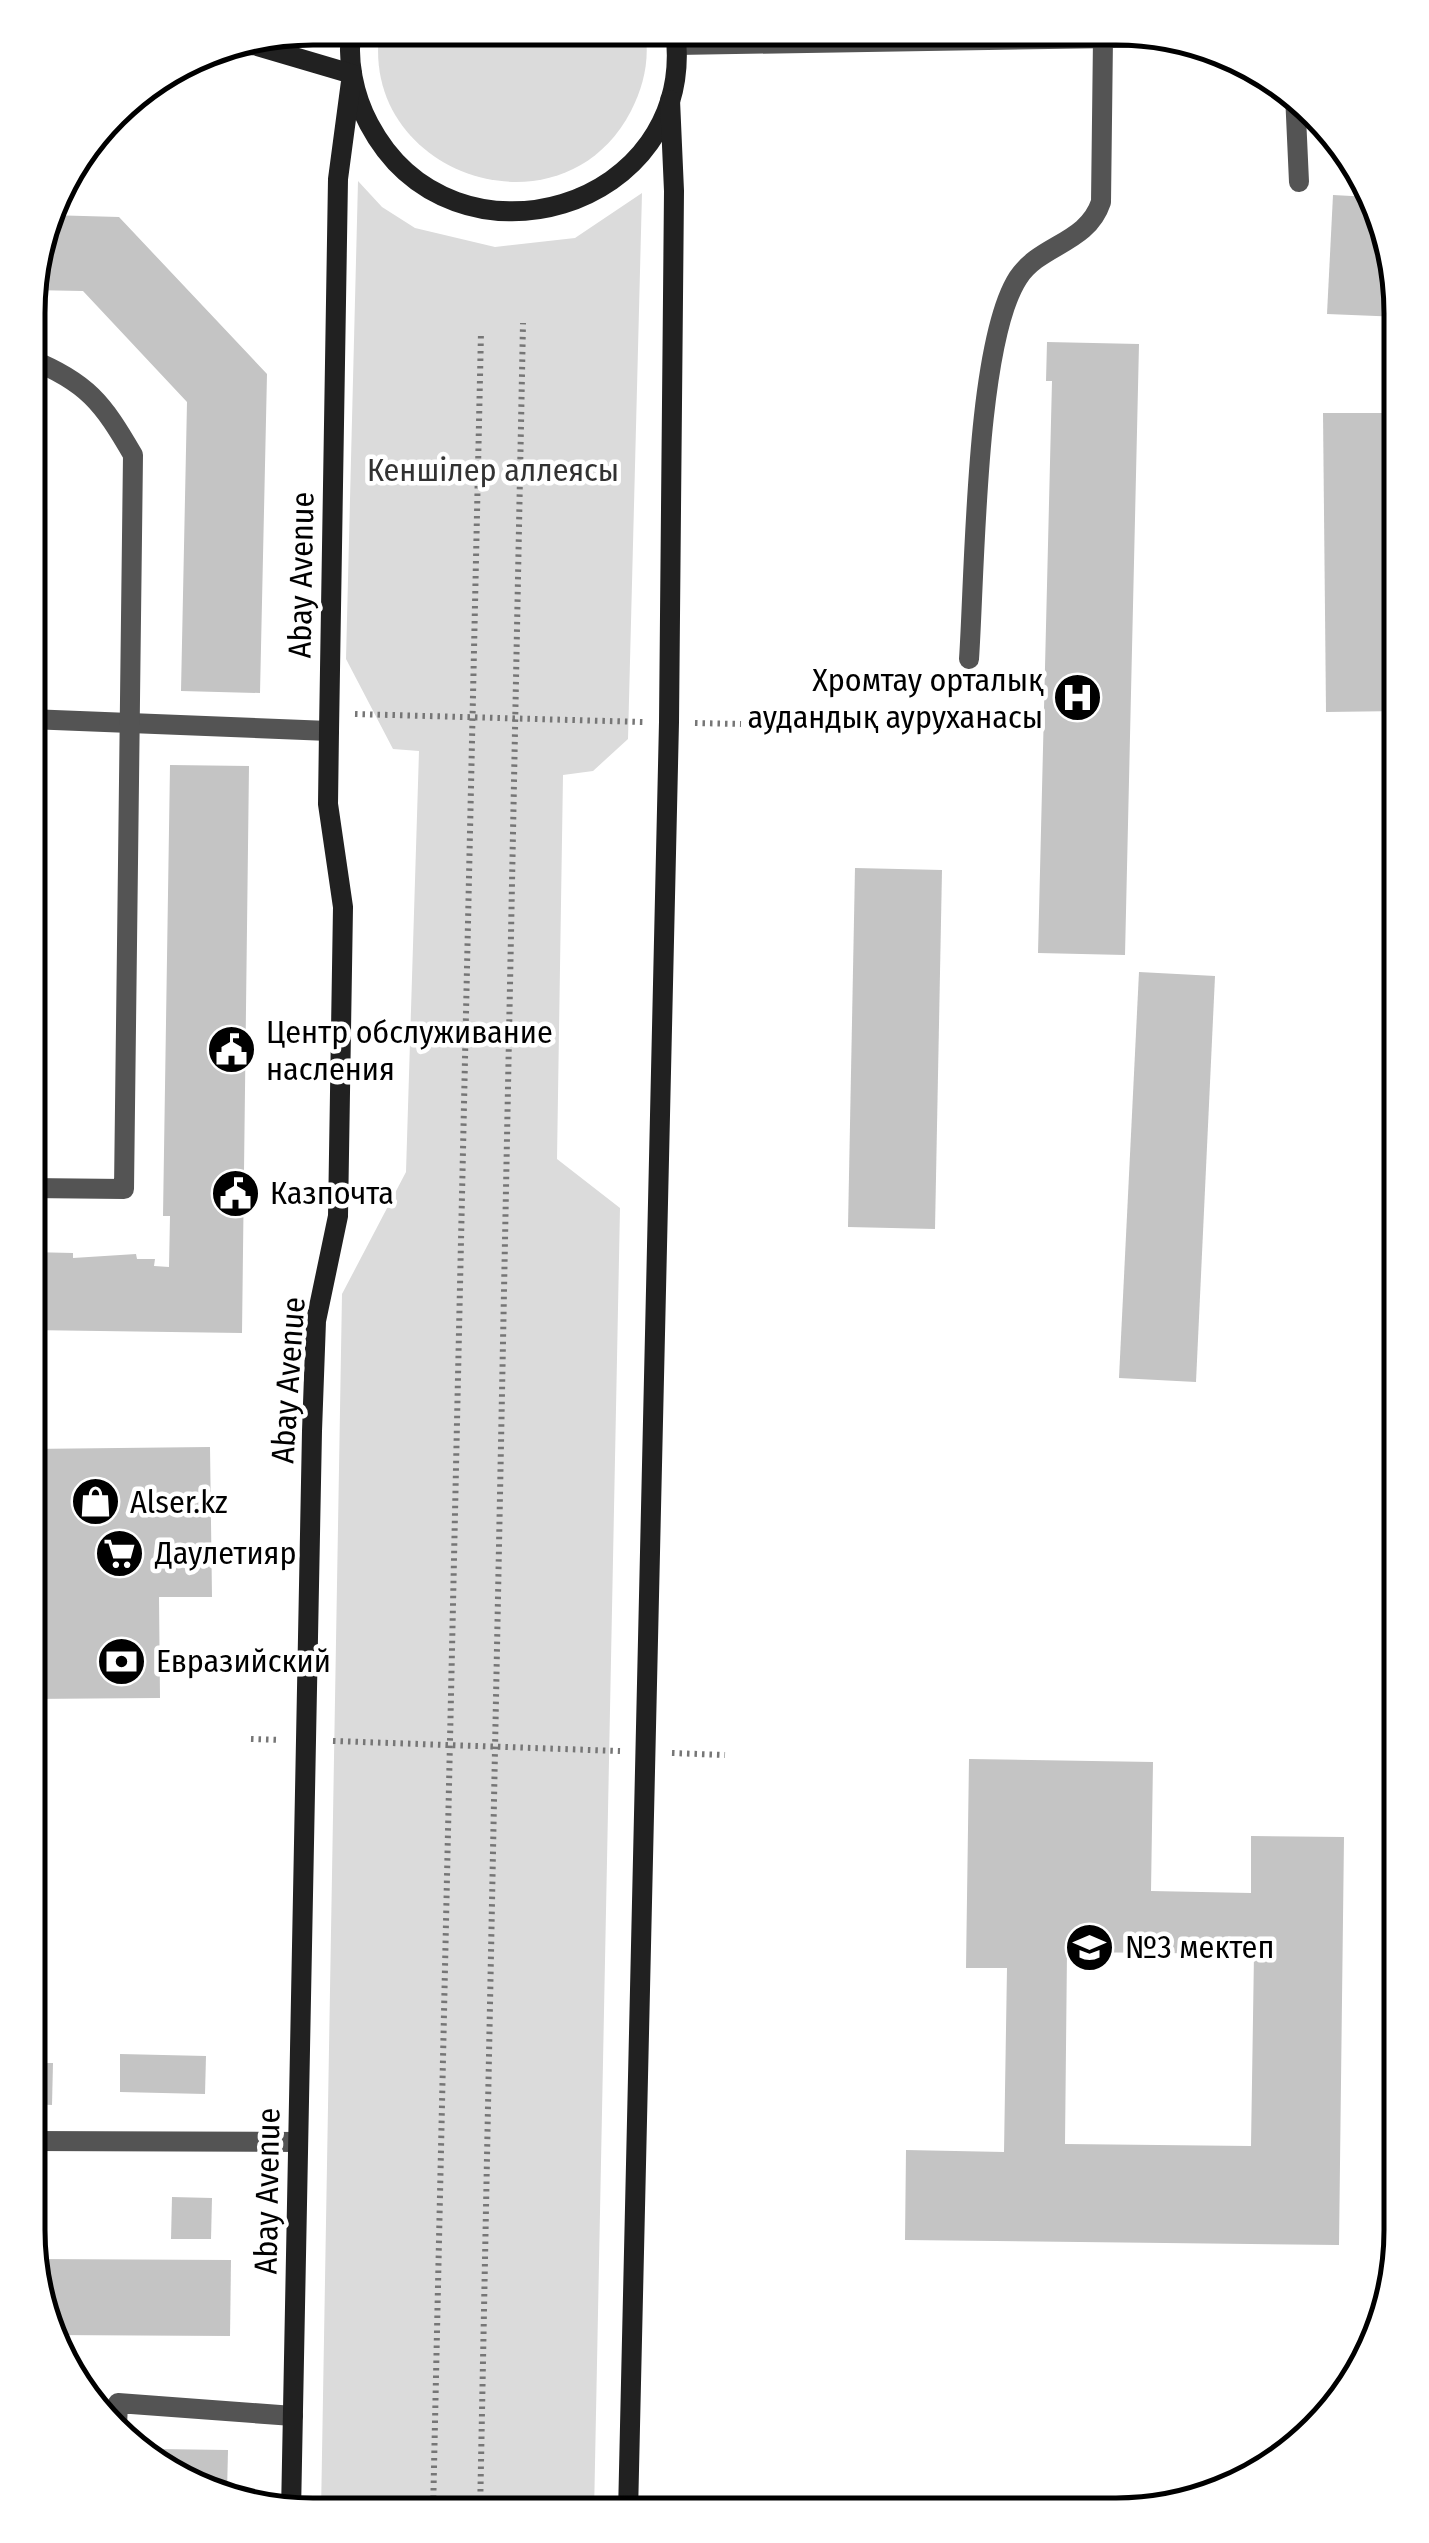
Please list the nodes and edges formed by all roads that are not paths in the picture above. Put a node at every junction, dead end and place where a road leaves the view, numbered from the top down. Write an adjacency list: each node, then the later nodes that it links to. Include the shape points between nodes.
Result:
1 (352, 45): 5 (street)
2 (679, 45): 6 (street)
3 (1103, 45): 10 (street, via 1095,220 1018,277 1002,315 988,380)
4 (268, 49): 5 (street)
5 (352, 74): 6 (street, via 378,142 402,170 432,192 501,213 573,203 605,186 655,134); 12 (street, Abay Avenue, via 338,179)
6 (670, 100): 20 (street, via 669,722)
7 (1296, 114): 8 (street)
8 (1299, 182)
9 (45, 365): 13 (street, via 70,376 105,406 133,455)
10 (969, 660)
11 (45, 720): 13 (street)
12 (329, 722): 13 (street); 16 (street, Abay Avenue, via 328,804 344,907 338,1196 316,1321)
13 (130, 723): 14 (street, via 124,1189)
14 (45, 1188)
15 (45, 2141): 16 (street)
16 (298, 2142): 18 (street, Abay Avenue)
17 (108, 2402): 18 (street)
18 (293, 2416): 19 (street, Abay Avenue)
19 (291, 2497)
20 (628, 2498)

